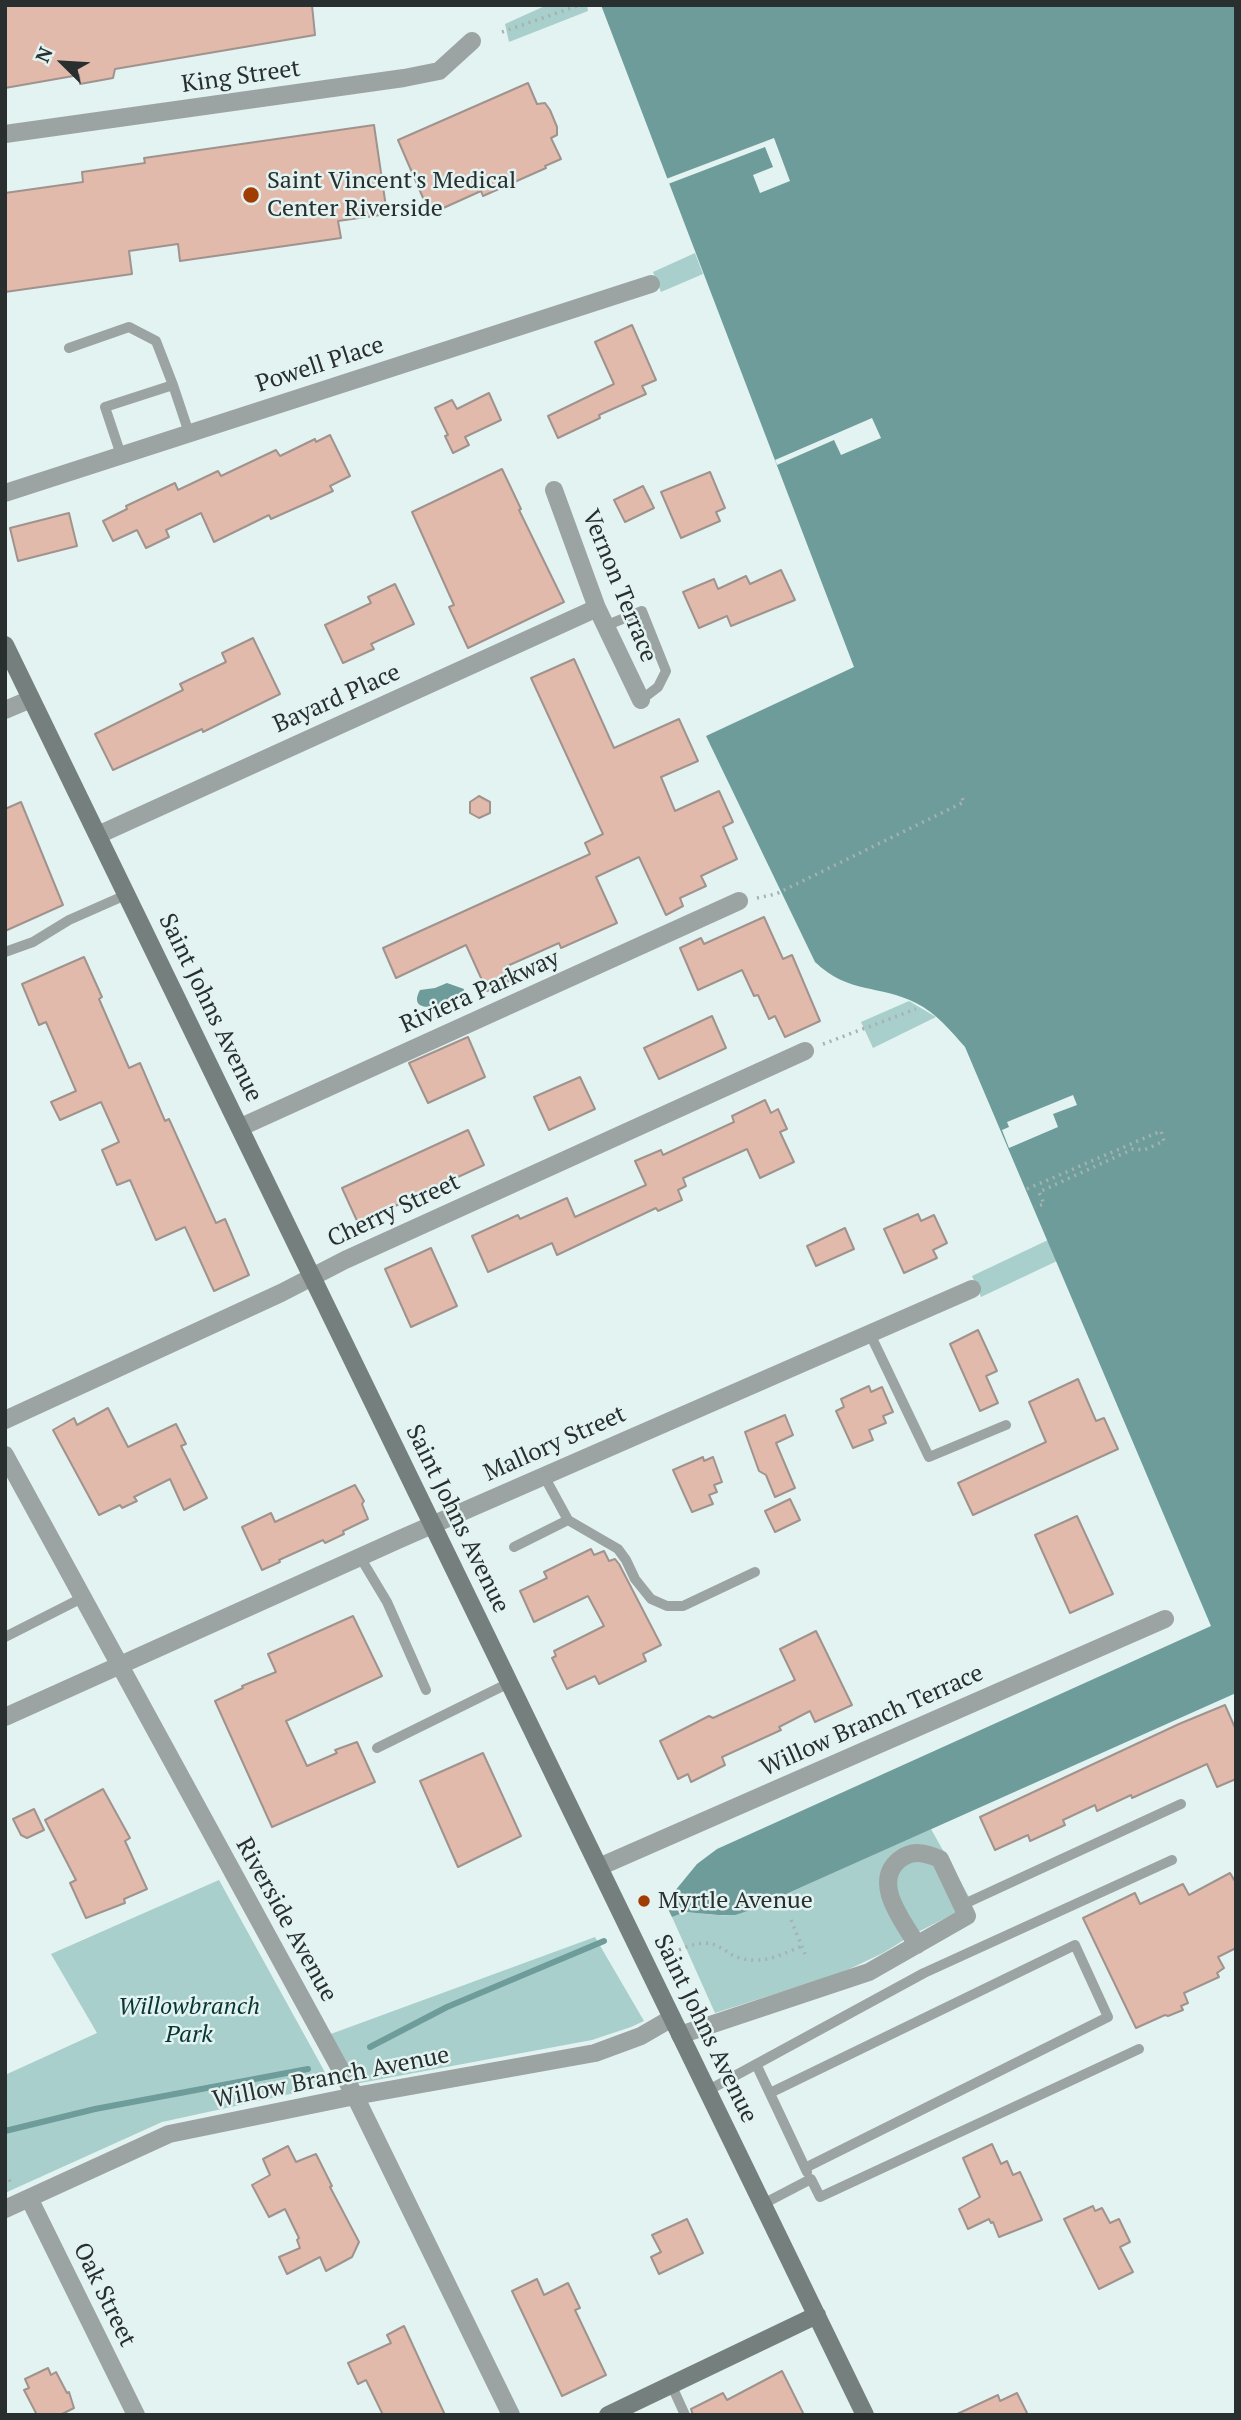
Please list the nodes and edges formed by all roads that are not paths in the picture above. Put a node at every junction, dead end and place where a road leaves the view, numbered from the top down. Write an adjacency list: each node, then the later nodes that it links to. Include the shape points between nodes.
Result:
1 (472, 41): 2 (street, King Street, via 439,71 404,78)
2 (5, 134)
3 (650, 284): 6 (street, Powell Place)
4 (69, 348): 5 (lane, via 129,327 156,341)
5 (173, 385): 6 (lane); 7 (lane, via 105,407)
6 (189, 433): 7 (street, Powell Place)
7 (121, 455): 9 (street, Powell Place)
8 (554, 490): 10 (street, Vernon Terrace)
9 (5, 493)
10 (597, 608): 11 (street, Vernon Terrace); 16 (street, Bayard Place)
11 (606, 626): 14 (street, Vernon Terrace); 14 (lane, via 642,611 666,671 659,687)
12 (5, 645): 13 (main road, Saint Johns Avenue)
13 (31, 699): 15 (street); 16 (main road, Saint Johns Avenue)
14 (641, 699)
15 (5, 710)
16 (98, 835): 17 (main road, Saint Johns Avenue)
17 (128, 894): 19 (lane); 21 (main road, Saint Johns Avenue)
18 (739, 901): 21 (street, Riviera Parkway)
19 (5, 952)
20 (805, 1051): 22 (street, Cherry Street)
21 (241, 1127): 22 (main road, Saint Johns Avenue)
22 (313, 1278): 25 (street, Cherry Street); 30 (main road, Saint Johns Avenue)
23 (972, 1289): 24 (street, Mallory Street)
24 (870, 1334): 26 (lane, via 929,1457); 28 (street, Mallory Street)
25 (5, 1420)
26 (1006, 1425)
27 (5, 1455): 34 (street, Riverside Avenue)
28 (544, 1476): 29 (lane); 30 (street, Mallory Street)
29 (568, 1520): 31 (lane); 33 (lane, via 618,1549 651,1599 667,1606 682,1606)
30 (432, 1525): 32 (street, Mallory Street); 38 (main road, Saint Johns Avenue)
31 (514, 1547)
32 (360, 1557): 37 (street, Mallory Street); 39 (lane, via 387,1602)
33 (755, 1572)
34 (82, 1598): 36 (lane); 37 (street, Riverside Avenue)
35 (1165, 1619): 44 (street, Willow Branch Terrace)
36 (5, 1637)
37 (119, 1665): 40 (street, Mallory Street); 53 (street, Riverside Avenue)
38 (509, 1683): 41 (lane); 44 (main road, Saint Johns Avenue)
39 (426, 1690)
40 (5, 1717)
41 (377, 1748)
42 (1181, 1804): 45 (lane)
43 (1172, 1860): 50 (lane, via 923,1973)
44 (599, 1867): 47 (main road, Saint Johns Avenue)
45 (962, 1905): 46 (street, via 967,1916); 46 (street, via 940,1859 921,1851 893,1865 887,1885)
46 (917, 1945): 48 (street, via 869,1972)
47 (672, 2018): 48 (main road, Saint Johns Avenue); 53 (street, Willow Branch Avenue, via 596,2053)
48 (680, 2035): 51 (main road, Saint Johns Avenue)
49 (1139, 2049): 55 (lane, via 820,2197)
50 (756, 2064): 51 (lane); 52 (lane)
51 (707, 2091): 57 (main road, Saint Johns Avenue)
52 (770, 2093): 54 (lane); 54 (lane, via 1075,1944 1108,2017)
53 (355, 2096): 56 (street, Willow Branch Avenue, via 169,2134); 62 (street, Riverside Avenue)
54 (805, 2168): 55 (lane)
55 (811, 2179): 57 (lane)
56 (23, 2194): 58 (street, Willow Branch Avenue); 61 (street, Oak Street)
57 (763, 2204): 59 (main road, Saint Johns Avenue)
58 (5, 2209)
59 (817, 2315): 60 (main road); 65 (main road, Saint Johns Avenue)
60 (671, 2385): 63 (main road); 64 (lane)
61 (136, 2415)
62 (511, 2415)
63 (608, 2415)
64 (685, 2415)
65 (865, 2415)

